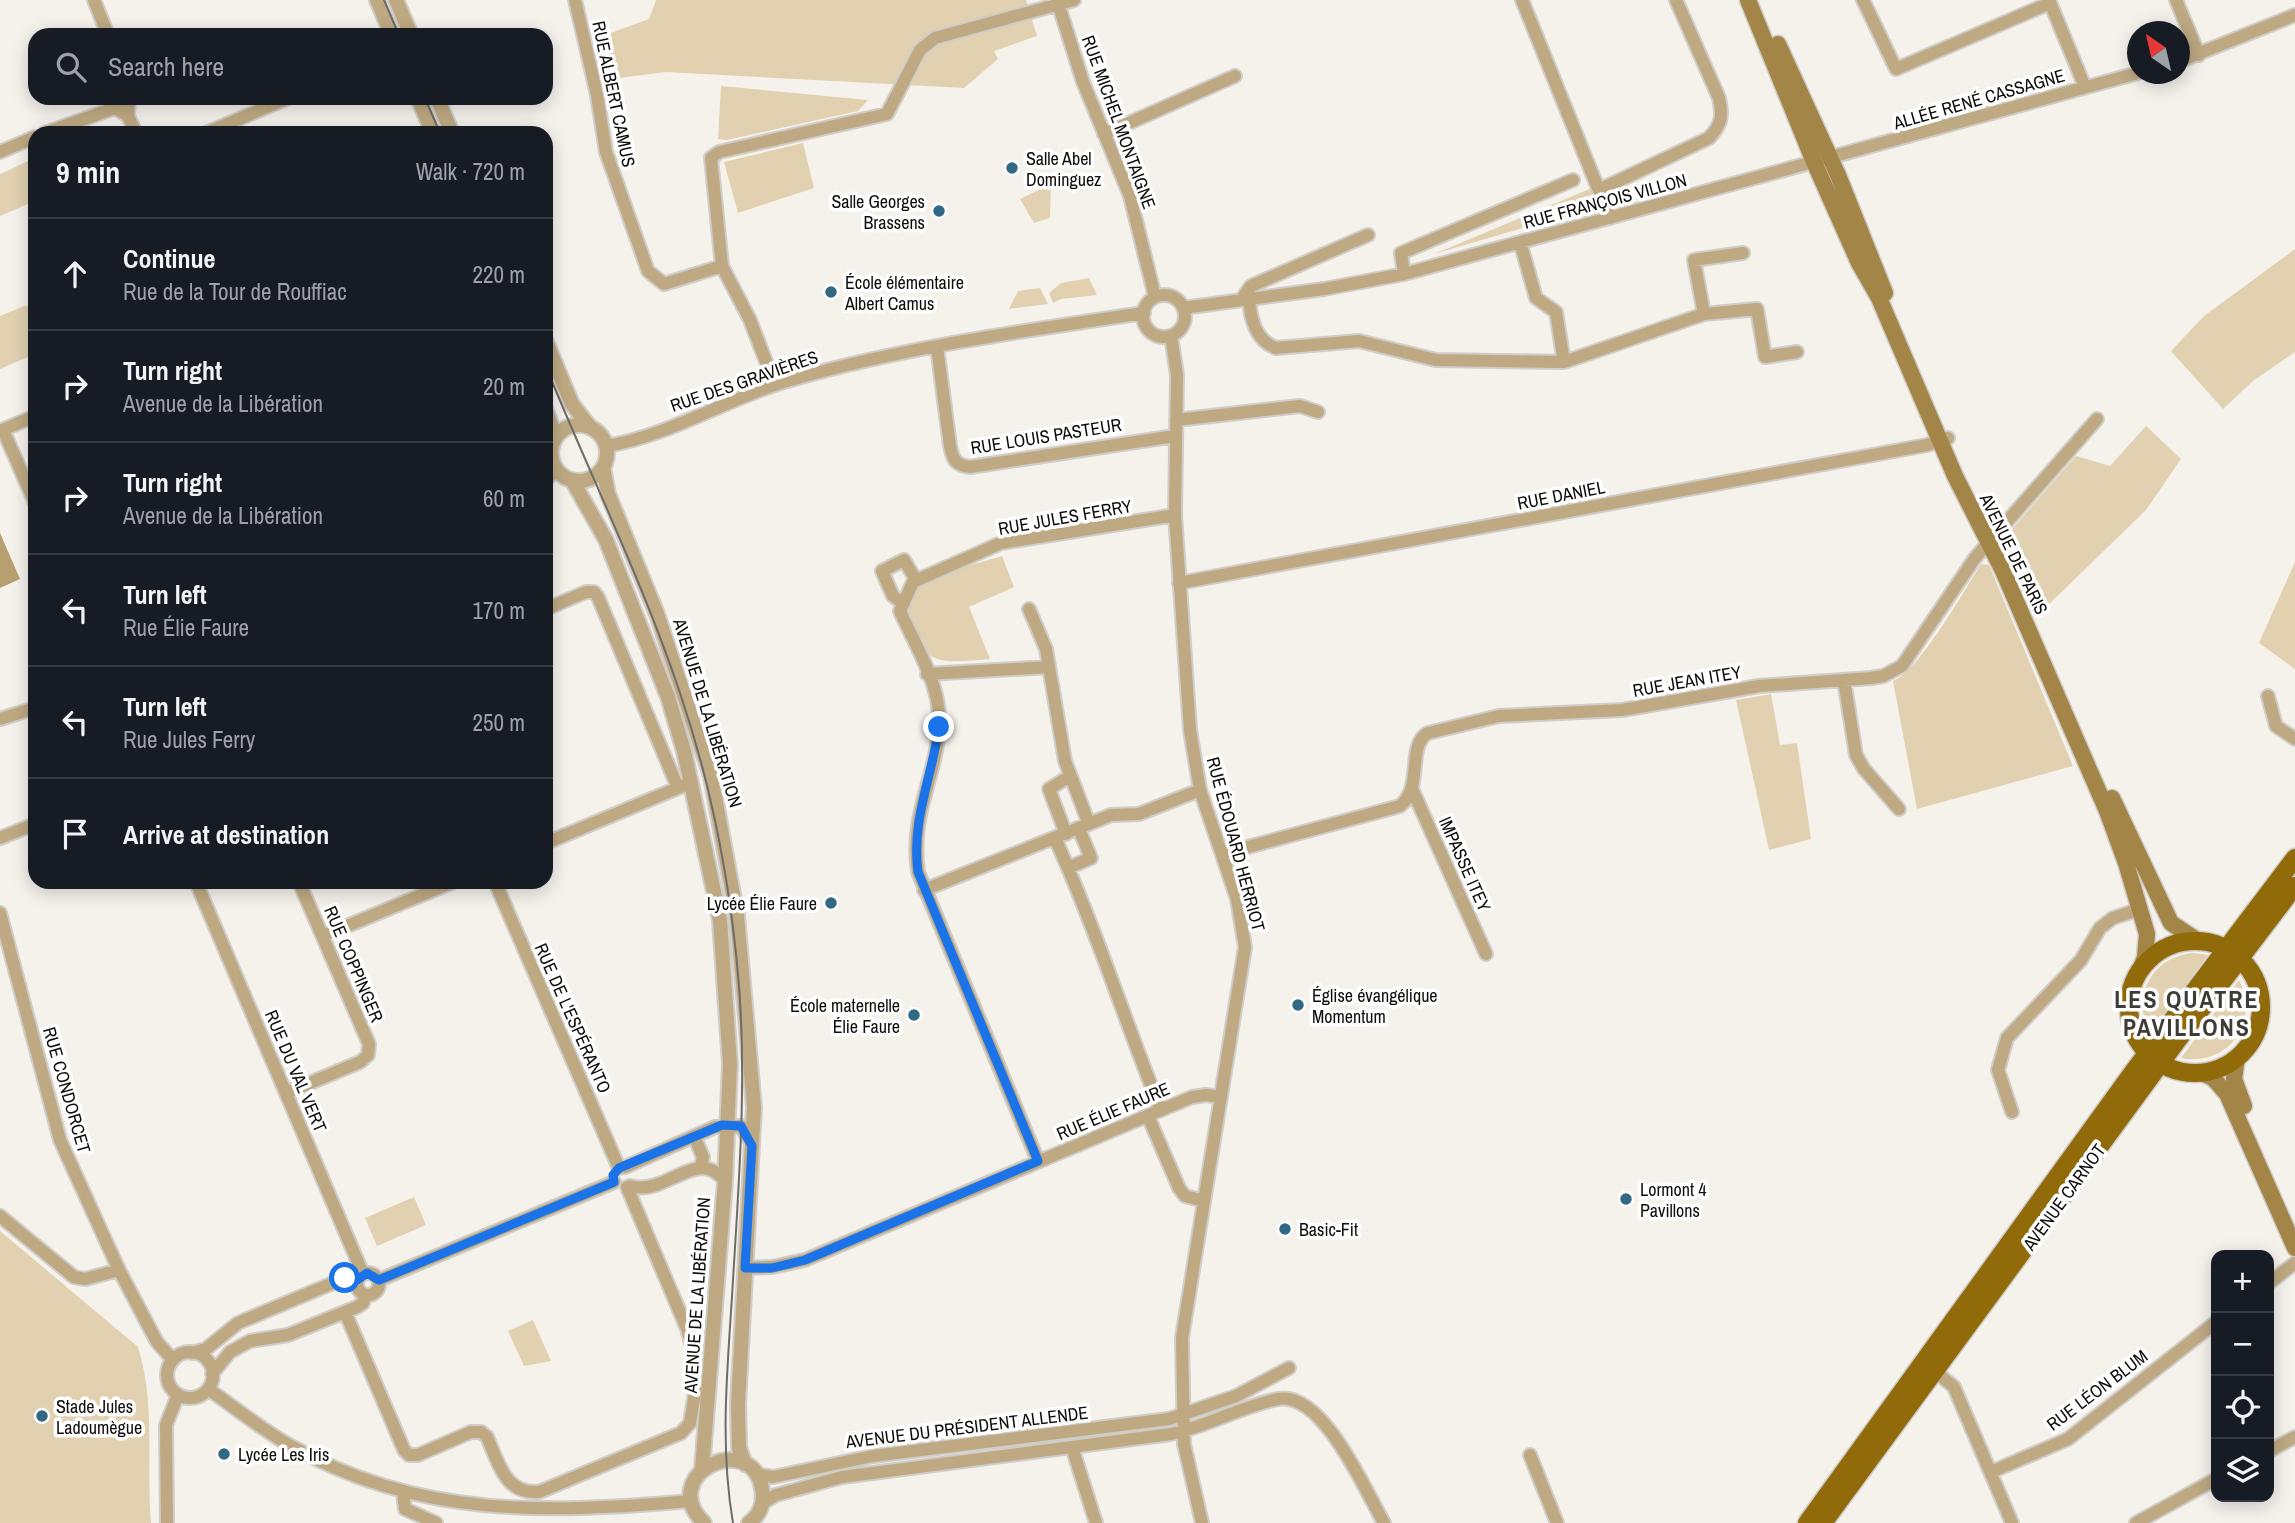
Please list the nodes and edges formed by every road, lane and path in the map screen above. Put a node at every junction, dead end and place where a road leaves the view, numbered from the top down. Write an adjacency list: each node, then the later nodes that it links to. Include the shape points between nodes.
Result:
1 (94, 0): 15 (street)
2 (377, 0): 16 (street)
3 (396, 0): 17 (street)
4 (575, 0): 46 (street, RUE ALBERT CAMUS, via 606,152 648,271 664,284)
5 (1074, 0): 13 (street)
6 (1522, 0): 40 (street)
7 (1676, 0): 40 (street, via 1719,98 1720,127 1709,138)
8 (1748, 0): 21 (main road, AVENUE DE PARIS)
9 (1759, 0): 37 (main road, AVENUE DE PARIS)
10 (1863, 0): 12 (street, via 1896,69)
11 (2176, 0): 18 (street)
12 (2049, 1): 23 (street)
13 (1058, 2): 34 (street, RUE MICHEL MONTAIGNE); 46 (street, via 935,38 920,50 887,114 719,152 711,158)
14 (2295, 15): 18 (street)
15 (105, 28)
16 (389, 28)
17 (408, 28)
18 (2199, 55): 19 (street)
19 (2190, 58)
20 (1235, 76): 34 (street)
21 (1780, 76): 37 (street, AVENUE DE PARIS, via 1819,148); 38 (main road, AVENUE DE PARIS)
22 (2127, 76): 23 (street, ALLÉE RENÉ CASSAGNE)
23 (2085, 87): 37 (street, ALLÉE RENÉ CASSAGNE)
24 (129, 105): 28 (street)
25 (272, 105): 31 (street)
26 (421, 105): 32 (street)
27 (441, 105): 33 (street)
28 (128, 116): 29 (street, via 115,108); 30 (street)
29 (65, 126)
30 (133, 126)
31 (222, 126)
32 (430, 126)
33 (449, 126)
34 (1104, 134): 48 (street, RUE MICHEL MONTAIGNE, via 1130,196)
35 (28, 140): 36 (street)
36 (0, 152)
37 (1830, 158): 38 (street, ALLÉE RENÉ CASSAGNE); 45 (main road, AVENUE DE PARIS)
38 (1814, 162): 41 (street, RUE FRANÇOIS VILLON); 45 (street, AVENUE DE PARIS, via 1829,178 1858,244); 66 (main road, AVENUE DE PARIS)
39 (1573, 180): 47 (street, RUE FRANÇOIS VILLON, via 1401,253)
40 (1599, 190): 41 (street)
41 (1610, 218): 43 (street, RUE FRANÇOIS VILLON)
42 (1368, 235): 49 (street, RUE FRANÇOIS VILLON, via 1251,286)
43 (1520, 242): 47 (street, RUE FRANÇOIS VILLON); 57 (street, via 1536,298 1556,312)
44 (1743, 253): 52 (street, via 1694,260)
45 (1872, 257): 66 (main road, AVENUE DE PARIS)
46 (722, 265): 58 (street)
47 (1404, 274): 49 (street, RUE FRANÇOIS VILLON)
48 (1155, 297): 50 (street, via 1171,296); 51 (street)
49 (1245, 299): 50 (street, RUE FRANÇOIS VILLON); 57 (street, via 1259,335 1276,348 1359,341 1436,360)
50 (1183, 308): 53 (street, via 1181,327)
51 (1144, 313): 53 (street, via 1151,332); 54 (street, RUE DES GRAVIÈRES)
52 (1704, 314): 55 (street, via 1757,309 1765,357); 57 (street)
53 (1171, 336): 62 (street, RUE ÉDOUARD HERRIOT, via 1177,375)
54 (937, 347): 58 (street, RUE DES GRAVIÈRES, via 859,361); 65 (street, RUE LOUIS PASTEUR, via 950,446 959,466)
55 (1797, 352)
56 (553, 359): 63 (street, via 572,404)
57 (1564, 362)
58 (775, 385): 68 (street, RUE DES GRAVIÈRES, via 642,437)
59 (1318, 412): 62 (street, via 1300,406)
60 (28, 419): 64 (street)
61 (2097, 419): 74 (street, RUE JEAN ITEY)
62 (1176, 420): 65 (street, RUE ÉDOUARD HERRIOT)
63 (589, 426): 67 (street, via 567,427); 68 (street)
64 (1, 430): 72 (street)
65 (1175, 436): 73 (street, RUE ÉDOUARD HERRIOT)
66 (1944, 440): 74 (main road, AVENUE DE PARIS); 76 (street, RUE DANIEL)
67 (553, 443)
68 (606, 446): 69 (street)
69 (603, 467): 71 (street, via 593,477); 122 (street, AVENUE DE LA LIBÉRATION, via 608,494 685,691 718,801 741,958 754,1107)
70 (553, 475): 71 (street)
71 (572, 480): 88 (street, AVENUE DE LA LIBÉRATION, via 606,540 640,620 668,697)
72 (28, 488)
73 (1175, 515): 75 (street, RUE JULES FERRY, via 1002,544); 76 (street, RUE ÉDOUARD HERRIOT)
74 (1993, 537): 82 (street, RUE JEAN ITEY, via 1902,666 1883,676); 105 (main road, AVENUE DE PARIS, via 2107,811); 108 (main road, AVENUE DE PARIS, via 2171,923)
75 (916, 580): 77 (street); 77 (street, via 904,560 882,570 893,596)
76 (1179, 583): 90 (street, RUE ÉDOUARD HERRIOT, via 1190,730)
77 (901, 602): 81 (street, via 900,611)
78 (553, 606): 88 (street, via 586,592 598,597)
79 (1029, 609): 80 (street)
80 (1049, 667): 81 (street); 87 (street)
81 (928, 674): 104 (street, via 939,715 916,824 914,847)
82 (1844, 680): 89 (street, RUE JEAN ITEY, via 1759,686 1622,710 1479,719 1421,737); 91 (street, via 1856,755)
83 (2268, 696): 86 (street, via 2276,726)
84 (28, 710): 85 (street)
85 (0, 719)
86 (2295, 739)
87 (1070, 776): 93 (street); 93 (street, via 1049,789)
88 (685, 786): 95 (street); 120 (street, AVENUE DE LA LIBÉRATION, via 720,920 730,1041)
89 (1412, 789): 96 (street, via 1407,800 1394,809); 109 (street, IMPASSE ITEY)
90 (1200, 790): 93 (street, via 1139,814 1111,815); 96 (street, RUE ÉDOUARD HERRIOT)
91 (1899, 809)
92 (28, 827): 94 (street)
93 (1073, 831): 98 (street); 98 (street, via 1091,858); 104 (street)
94 (0, 838)
95 (553, 840)
96 (1222, 854): 116 (street, RUE ÉDOUARD HERRIOT, via 1242,916 1245,947)
97 (2295, 858): 110 (main road)
98 (1068, 868): 117 (street)
99 (2295, 886): 110 (main road)
100 (199, 889): 115 (street, RUE DU VAL VERT)
101 (302, 889): 107 (street, RUE COPPINGER)
102 (436, 889): 107 (street)
103 (498, 889): 125 (street, RUE DE L'ESPÉRANTO)
104 (923, 890): 123 (street)
105 (2140, 909): 111 (main road, AVENUE DE PARIS, via 2147,945); 118 (street, via 2100,928 2081,960 2007,1038 1998,1070)
106 (0, 913): 135 (street, RUE CONDORCET, via 60,1140)
107 (323, 936): 115 (street, RUE COPPINGER, via 369,1044 368,1055)
108 (2198, 941): 110 (main road); 111 (main road, via 2164,949)
109 (1486, 954)
110 (2233, 954): 112 (main road, via 2258,987 2261,1009 2256,1031); 113 (main road, AVENUE CARNOT, via 2191,1023); 113 (main road, AVENUE CARNOT, via 2183,1004)
111 (2139, 972): 113 (main road, via 2129,1014 2135,1035)
112 (2236, 1058): 114 (main road); 131 (main road, via 2236,1088)
113 (2155, 1059): 114 (main road, via 2181,1072); 145 (main road, AVENUE CARNOT); 162 (main road, AVENUE CARNOT, via 1958,1317)
114 (2202, 1073): 132 (main road, via 2227,1094)
115 (286, 1093): 136 (street, RUE DU VAL VERT)
116 (1221, 1097): 117 (street, RUE ÉLIE FAURE, via 1192,1097); 129 (street, RUE ÉDOUARD HERRIOT)
117 (1161, 1110): 119 (street, RUE ÉLIE FAURE)
118 (2012, 1112)
119 (1148, 1116): 123 (street, RUE ÉLIE FAURE); 129 (street, via 1179,1188 1185,1196)
120 (727, 1124): 121 (street); 122 (street, via 745,1129); 126 (street, AVENUE DE LA LIBÉRATION)
121 (694, 1136): 124 (street, via 704,1157); 125 (street)
122 (752, 1146): 134 (street, AVENUE DE LA LIBÉRATION)
123 (1038, 1161): 134 (street, RUE ÉLIE FAURE, via 805,1260 772,1268)
124 (701, 1166): 126 (street, via 715,1169); 128 (street, via 647,1189)
125 (622, 1168): 127 (street, via 613,1175); 128 (street, via 634,1177)
126 (725, 1181): 155 (street, AVENUE DE LA LIBÉRATION)
127 (614, 1182): 128 (street, via 620,1188); 138 (street)
128 (628, 1187): 140 (street, via 695,1356 690,1423 681,1433 540,1492 517,1489 508,1482 481,1432 410,1455)
129 (1204, 1201): 149 (street, RUE ÉDOUARD HERRIOT, via 1183,1328)
130 (0, 1216): 135 (street, via 74,1277 85,1279)
131 (2295, 1226)
132 (2295, 1248)
133 (2295, 1263): 137 (street)
134 (745, 1268): 156 (street, AVENUE DE LA LIBÉRATION, via 739,1448)
135 (119, 1270): 143 (street, RUE CONDORCET, via 157,1342)
136 (360, 1277): 138 (street, via 370,1273); 139 (street, via 357,1288); 142 (street, via 345,1278 238,1323 206,1349)
137 (2274, 1279)
138 (379, 1280): 139 (street, via 377,1290)
139 (365, 1296): 140 (street, via 363,1303)
140 (345, 1312): 146 (street, via 288,1335 250,1341 230,1352)
141 (2211, 1326): 157 (street, RUE LÉON BLUM, via 2068,1438)
142 (192, 1353): 143 (street); 146 (street, via 208,1362)
143 (173, 1360): 148 (street, via 167,1378)
144 (1289, 1368): 149 (street, AVENUE DU PRÉSIDENT ALLENDE, via 1258,1387)
145 (1935, 1371): 157 (street, via 1954,1387); 162 (main road, AVENUE CARNOT)
146 (212, 1374): 147 (street)
147 (208, 1389): 148 (street, via 191,1398); 159 (street, via 290,1446)
148 (178, 1395): 164 (street, via 166,1425)
149 (1183, 1415): 150 (street, RUE ÉDOUARD HERRIOT); 156 (street, AVENUE DU PRÉSIDENT ALLENDE, via 873,1456 773,1477)
150 (1183, 1432): 152 (street, AVENUE DU PRÉSIDENT ALLENDE); 168 (street, RUE ÉDOUARD HERRIOT); 169 (street, AVENUE DU PRÉSIDENT ALLENDE, via 1279,1399 1303,1403 1323,1420)
151 (2295, 1437): 153 (street)
152 (1072, 1447): 161 (street, AVENUE DU PRÉSIDENT ALLENDE, via 842,1477 776,1494); 167 (street)
153 (2274, 1448)
154 (1530, 1455): 170 (street)
155 (702, 1469): 156 (street, via 724,1460); 160 (street, AVENUE DE LA LIBÉRATION)
156 (751, 1469): 161 (street, AVENUE DE LA LIBÉRATION)
157 (1991, 1472): 171 (street)
158 (2211, 1482): 172 (street)
159 (403, 1493): 160 (street, via 470,1505 527,1508); 165 (street, via 405,1509)
160 (691, 1501): 166 (street)
161 (763, 1503): 163 (street)
162 (1812, 1520)
163 (752, 1522)
164 (167, 1523)
165 (436, 1523)
166 (704, 1523)
167 (1096, 1523)
168 (1202, 1523)
169 (1384, 1523)
170 (1557, 1523)
171 (2012, 1523)
172 (2136, 1523)

